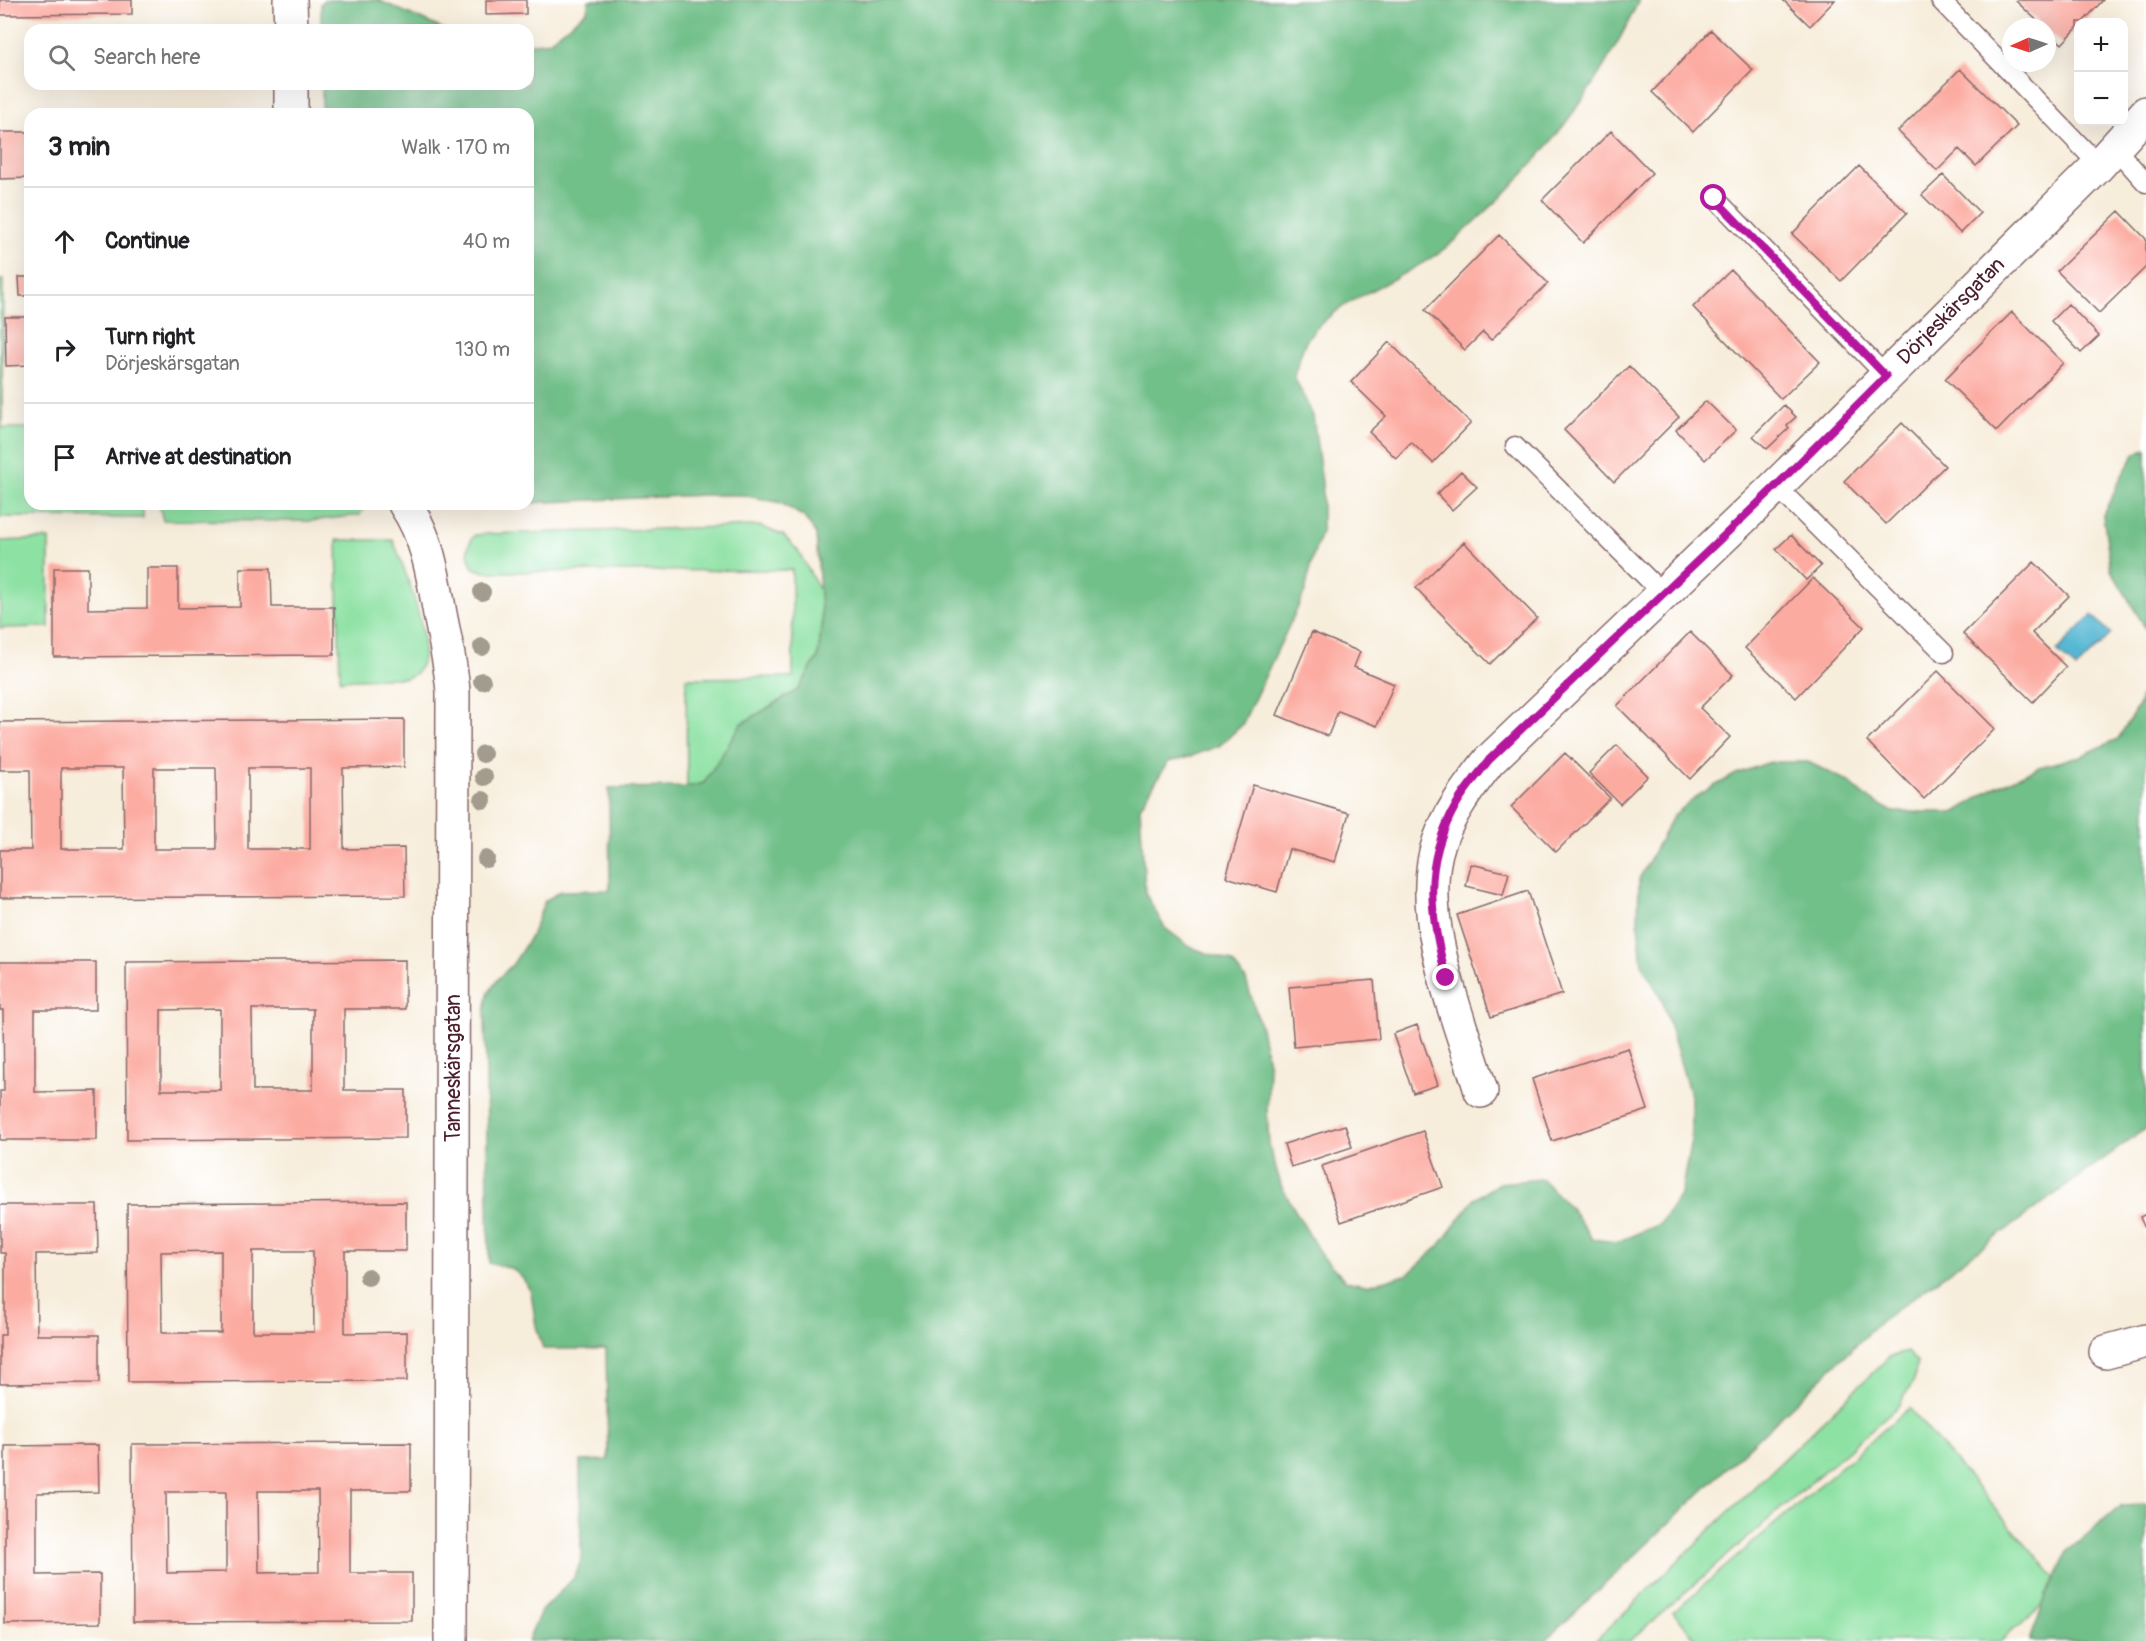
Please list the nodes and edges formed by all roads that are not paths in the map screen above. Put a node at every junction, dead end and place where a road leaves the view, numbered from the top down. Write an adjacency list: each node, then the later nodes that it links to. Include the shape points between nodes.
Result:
1 (290, 0): 3 (street)
2 (1940, 0): 7 (lane)
3 (291, 24)
4 (291, 90): 5 (street)
5 (291, 108)
6 (2146, 113): 7 (street, Dörjeskärsgatan)
7 (2107, 157): 8 (lane); 10 (street, Dörjeskärsgatan)
8 (2146, 183)
9 (1714, 198): 10 (lane)
10 (1886, 376): 12 (street, Dörjeskärsgatan)
11 (1515, 446): 14 (lane)
12 (1776, 486): 14 (street, Dörjeskärsgatan); 15 (lane)
13 (409, 510): 19 (street, Tanneskärsgatan, via 429,554 450,656 453,692)
14 (1663, 594): 16 (street, Dörjeskärsgatan, via 1489,760 1457,804 1439,844 1431,883 1434,927)
15 (1944, 652)
16 (1481, 1091)
17 (2146, 1341): 18 (street)
18 (2106, 1352)
19 (451, 1641)

